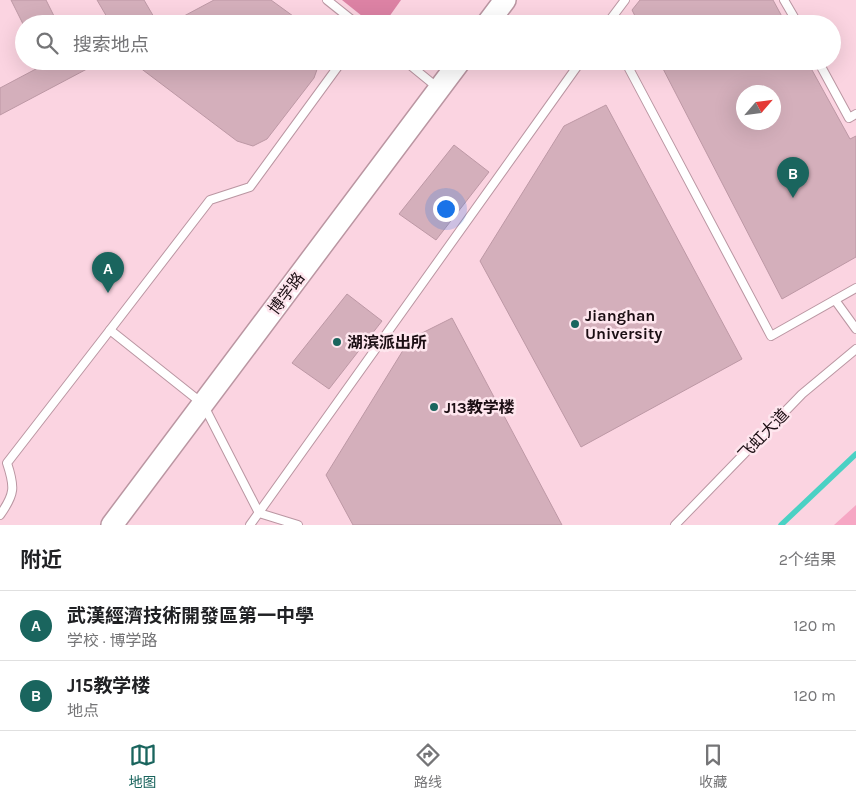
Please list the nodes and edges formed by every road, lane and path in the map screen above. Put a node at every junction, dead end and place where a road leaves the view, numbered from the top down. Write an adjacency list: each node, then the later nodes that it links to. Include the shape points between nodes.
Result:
1 (327, 0): 5 (lane)
2 (505, 0): 6 (street)
3 (625, 0): 7 (lane)
4 (784, 0): 8 (lane)
5 (346, 15)
6 (494, 15)
7 (614, 15)
8 (793, 15)
9 (335, 70): 20 (lane, via 250,187 210,200)
10 (416, 70): 15 (lane)
11 (454, 70): 15 (street, 博学路)
12 (575, 70): 23 (lane)
13 (630, 70): 18 (lane, via 771,336)
14 (823, 70): 16 (lane, via 849,118)
15 (440, 89): 22 (street, 博学路)
16 (856, 114)
17 (856, 288): 18 (lane)
18 (835, 300): 19 (lane)
19 (856, 329)
20 (110, 330): 22 (lane); 24 (lane, via 7,464 14,482 10,502)
21 (856, 349): 29 (lane, 飞虹大道, via 802,394)
22 (203, 404): 23 (lane); 25 (street, 博学路)
23 (259, 513): 26 (lane); 27 (lane); 28 (lane)
24 (0, 515)
25 (112, 525)
26 (250, 525)
27 (254, 525)
28 (298, 525)
29 (675, 525)

